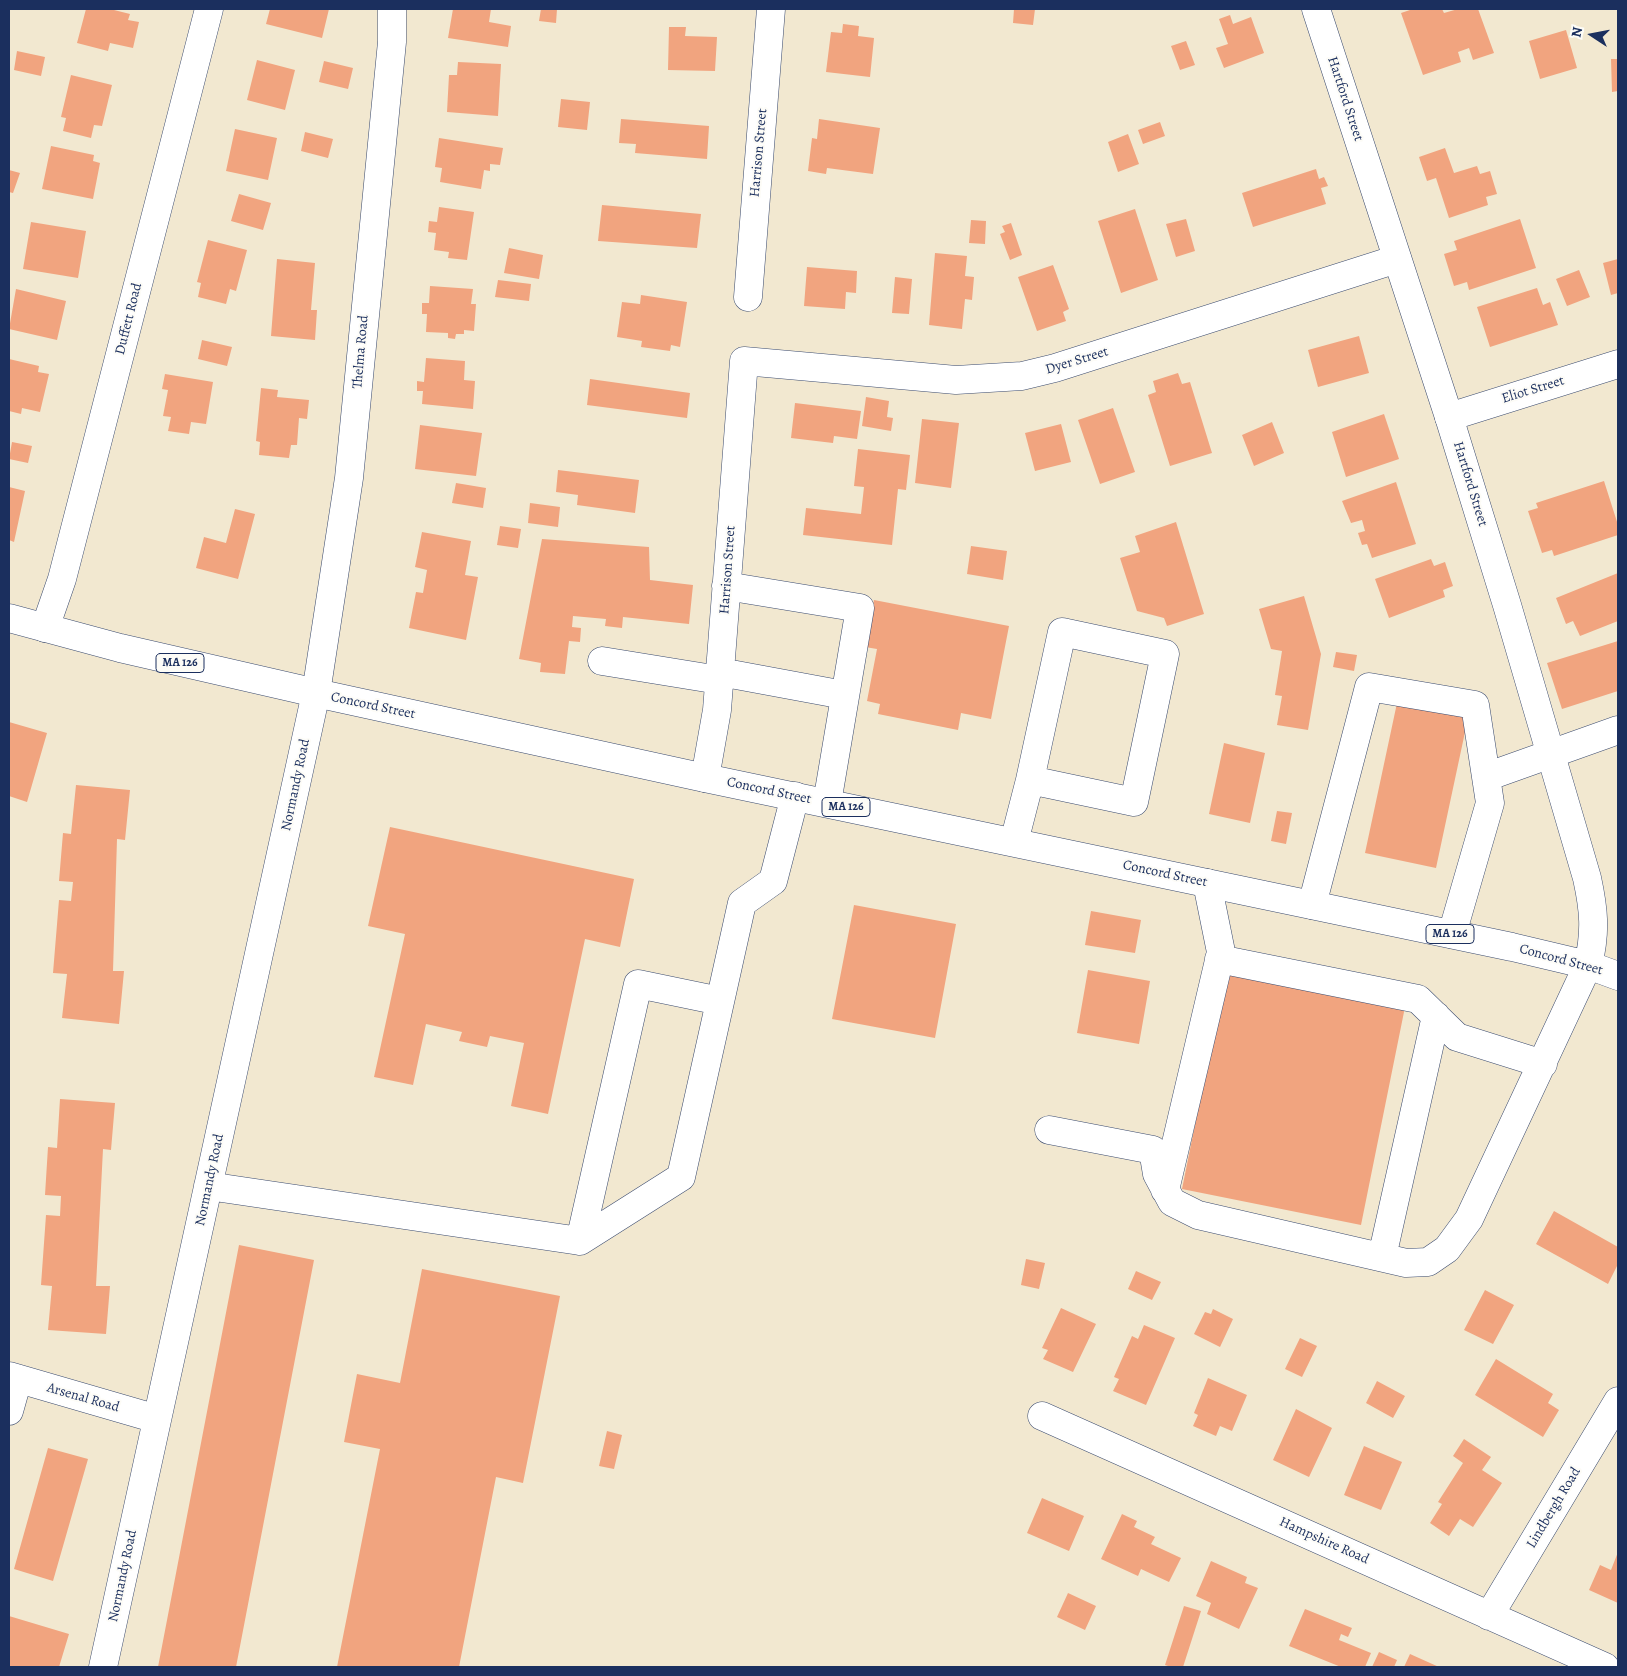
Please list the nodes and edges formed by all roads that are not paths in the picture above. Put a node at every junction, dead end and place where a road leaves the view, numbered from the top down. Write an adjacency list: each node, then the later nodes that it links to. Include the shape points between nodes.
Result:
1 (209, 9): 12 (street, Duffett Road, via 62,579)
2 (392, 9): 15 (street, Thelma Road, via 392,42 349,478)
3 (771, 9): 6 (street, Harrison Street)
4 (1316, 9): 5 (street, Hartford Street)
5 (1397, 259): 7 (street, Dyer Street, via 1022,376 956,380); 9 (street, Hartford Street)
6 (748, 297)
7 (744, 361): 10 (street, Harrison Street)
8 (1618, 364): 9 (street, Eliot Street)
9 (1448, 417): 18 (street, Hartford Street)
10 (726, 586): 14 (street, Harrison Street); 16 (street, via 860,608)
11 (9, 618): 12 (street, Concord Street / MA 126)
12 (45, 628): 15 (street, Concord Street / MA 126)
13 (602, 661): 14 (street)
14 (719, 676): 16 (street); 20 (street, Harrison Street)
15 (316, 693): 20 (street, Concord Street / MA 126); 35 (street, Normandy Road)
16 (844, 695): 23 (street)
17 (1618, 730): 18 (street)
18 (1551, 754): 19 (street); 29 (street, Hartford Street, via 1594,911 1594,939)
19 (1486, 777): 26 (street, via 1475,705 1369,687); 27 (street, via 1490,803)
20 (705, 778): 22 (street, Concord Street / MA 126)
21 (1030, 780): 21 (street, via 1062,632 1165,654 1134,802); 24 (street)
22 (795, 796): 23 (street, Concord Street / MA 126); 31 (street, via 773,881 742,903)
23 (827, 803): 24 (street, Concord Street / MA 126)
24 (1014, 842): 25 (street, Concord Street / MA 126)
25 (1207, 883): 26 (street, Concord Street / MA 126); 28 (street, via 1221,952)
26 (1312, 904): 27 (street, Concord Street / MA 126)
27 (1452, 934): 29 (street, Concord Street / MA 126)
28 (1219, 959): 32 (street, via 1418,999); 36 (street)
29 (1588, 966): 30 (street, Concord Street / MA 126); 33 (street, Hartford Street)
30 (1618, 976)
31 (720, 1001): 37 (street, via 681,1177); 37 (street, via 638,984)
32 (1436, 1016): 33 (street, via 1457,1037); 38 (street)
33 (1543, 1064): 38 (street, Hartford Street, via 1469,1219 1447,1249 1428,1262 1406,1263)
34 (1049, 1130): 36 (street, via 1153,1150 1157,1174)
35 (208, 1186): 37 (street); 43 (street, Normandy Road)
36 (1166, 1190): 38 (street, Hartford Street, via 1172,1202 1198,1214)
37 (580, 1241)
38 (1382, 1257)
39 (13, 1377): 41 (street); 43 (street, Arsenal Road)
40 (1618, 1401): 44 (street, Lindbergh Road)
41 (9, 1411)
42 (1042, 1416): 44 (street, Hampshire Road)
43 (157, 1419): 45 (street, Normandy Road)
44 (1489, 1616): 46 (street, Hampshire Road)
45 (103, 1667)
46 (1605, 1667)

